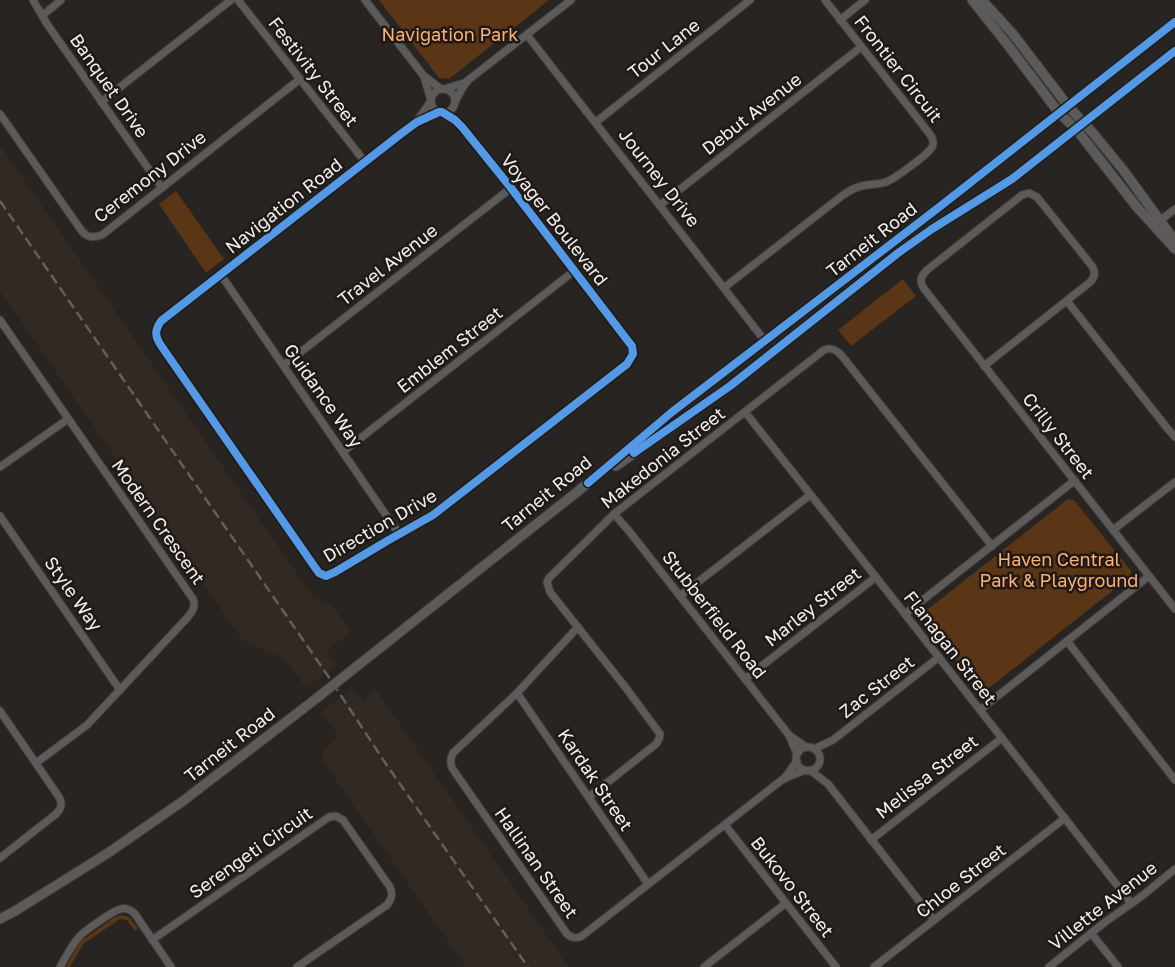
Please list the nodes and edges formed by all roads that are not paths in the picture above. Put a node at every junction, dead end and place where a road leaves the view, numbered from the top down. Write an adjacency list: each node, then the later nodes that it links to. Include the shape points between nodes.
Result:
1 (33, 0): 12 (street, Banquet Drive)
2 (61, 0): 12 (street)
3 (231, 0): 23 (street)
4 (238, 0): 19 (street, Festivity Street)
5 (365, 0): 18 (street)
6 (572, 0): 15 (street)
7 (750, 0): 30 (street, Tour Lane)
8 (825, 0): 13 (street, Frontier Circuit)
9 (865, 0): 13 (street)
10 (972, 0): 27 (street)
11 (982, 0): 25 (street, via 1013,34)
12 (42, 15): 23 (street, Banquet Drive)
13 (840, 20): 16 (street, Frontier Circuit)
14 (1175, 22): 25 (street, Tarneit Road)
15 (527, 35): 20 (street); 30 (street, Journey Drive)
16 (861, 46): 37 (street, Debut Avenue); 45 (street, Frontier Circuit, via 929,133 932,148 895,178 862,185 847,192)
17 (1175, 51): 31 (street)
18 (423, 75): 21 (street); 22 (street)
19 (300, 79): 34 (street, Festivity Street); 35 (street, Ceremony Drive)
20 (467, 82): 21 (street); 24 (street)
21 (443, 89): 22 (street, via 433,94); 24 (street, via 452,93)
22 (431, 100): 26 (street); 29 (street, Navigation Road)
23 (101, 102): 35 (street, Banquet Drive)
24 (455, 103): 26 (street, via 448,111); 32 (street, Voyager Boulevard)
25 (1068, 106): 27 (street, Tarneit Road); 31 (street)
26 (441, 112): 29 (street, Navigation Road); 32 (street, Voyager Boulevard)
27 (1059, 113): 33 (street); 49 (street, Tarneit Road)
28 (0, 114): 35 (street, Ceremony Drive, via 85,235 102,235)
29 (417, 122): 34 (street, Navigation Road)
30 (596, 122): 37 (street, Journey Drive)
31 (1084, 122): 33 (street); 39 (street, via 1124,171)
32 (462, 127): 36 (street, Voyager Boulevard)
33 (1076, 129): 39 (street, via 1136,206); 44 (street, via 1012,179 932,229)
34 (365, 162): 43 (street, Navigation Road)
35 (162, 188)
36 (511, 188): 42 (street, Voyager Boulevard); 52 (street, Travel Avenue)
37 (660, 204): 45 (street, Journey Drive)
38 (1175, 209): 39 (street)
39 (1156, 223): 40 (street); 41 (street)
40 (1175, 241)
41 (1175, 249)
42 (574, 271): 50 (street, Voyager Boulevard, via 632,346); 57 (street, Emblem Street)
43 (221, 275): 48 (street, Navigation Road, via 162,321); 52 (street, Guidance Way)
44 (864, 281): 49 (street, via 826,304 778,343 769,344); 51 (street)
45 (725, 287): 49 (street, Journey Drive)
46 (1066, 301): 53 (street); 53 (street, Crilly Street, via 1091,281 1094,270 1037,197 1029,193 1022,195 927,270 920,280); 56 (street)
47 (0, 320): 55 (street, Modern Crescent)
48 (156, 333): 66 (street, Direction Drive, via 159,342 320,573 332,574)
49 (765, 340): 51 (street, via 767,352); 61 (street, Tarneit Road)
50 (633, 354): 66 (street, Direction Drive, via 627,364 433,515)
51 (760, 362): 61 (street, via 677,424)
52 (284, 366): 57 (street, Guidance Way)
53 (984, 366): 59 (street, Crilly Street)
54 (745, 412): 62 (street, Flanagan Street); 63 (street, Makedonia Street); 67 (street, Makedonia Street, via 824,350 835,350)
55 (68, 419): 58 (street); 77 (street, Modern Crescent, via 194,602 190,615)
56 (1175, 437)
57 (344, 452): 66 (street, Guidance Way)
58 (0, 467)
59 (1074, 481): 65 (street, Crilly Street); 67 (street)
60 (1175, 482): 65 (street)
61 (588, 483): 101 (street, Tarneit Road, bridge, via 184,801 108,853)
62 (810, 494): 69 (street, Flanagan Street); 70 (street)
63 (614, 514): 70 (street, Stubberfield Road); 73 (street, Makedonia Street, via 547,582 550,592)
64 (0, 516): 77 (street, Style Way)
65 (1113, 530): 68 (street, Crilly Street)
66 (399, 534)
67 (992, 546): 72 (street)
68 (1150, 576): 71 (street, Crilly Street); 74 (street)
69 (876, 577): 72 (street, Flanagan Street); 76 (street, Marley Street)
70 (680, 596): 76 (street, Stubberfield Road)
71 (1175, 609)
72 (905, 614): 75 (street, Flanagan Street)
73 (578, 627): 78 (street, Hallinan Street); 92 (street, Makedonia Street, via 660,734 656,744)
74 (1067, 641): 80 (street); 90 (street)
75 (939, 657): 80 (street, Flanagan Street); 83 (street, Zac Street)
76 (745, 679): 81 (street, Stubberfield Road)
77 (120, 690): 87 (street, Modern Crescent, via 87,725)
78 (517, 693): 92 (street, Kardak Street); 98 (street, Hallinan Street, via 453,753 452,768 567,934 574,938 582,936)
79 (0, 710): 87 (street)
80 (980, 710): 82 (street, Flanagan Street)
81 (789, 735): 84 (street, Stubberfield Road); 85 (street, Stubberfield Road)
82 (1002, 738): 93 (street, Flanagan Street); 95 (street, Melissa Street)
83 (833, 740): 84 (street, Zac Street); 86 (street, Zac Street)
84 (810, 748): 85 (street, via 802,749); 86 (street, via 818,752)
85 (797, 758): 88 (street, via 800,768); 89 (street, Hallinan Street)
86 (819, 761): 88 (street, via 814,768); 91 (street)
87 (36, 763): 96 (street, via 59,796 60,809)
88 (807, 770): 89 (street, Hallinan Street); 91 (street)
89 (783, 779): 94 (street, Hallinan Street)
90 (1175, 780)
91 (828, 784): 95 (street)
92 (589, 797): 98 (street, Kardak Street)
93 (1065, 818): 100 (street, Flanagan Street); 102 (street, Chloe Street)
94 (725, 824): 98 (street, Hallinan Street); 99 (street, Bukovo Street)
95 (871, 840): 102 (street)
96 (0, 858)
97 (1175, 869): 100 (street, Villette Avenue)
98 (648, 884)
99 (786, 903): 108 (street); 109 (street, Bukovo Street)
100 (1131, 903): 103 (street, Villette Avenue)
101 (0, 919)
102 (934, 920): 110 (street, Chloe Street)
103 (1091, 933): 111 (street, Villette Avenue); 112 (street)
104 (152, 940): 105 (street, via 135,914 124,908 117,910 81,934); 106 (street); 107 (street, Serengeti Circuit, via 328,817 336,816 343,820 390,887 392,896 387,905)
105 (60, 967)
106 (171, 967)
107 (297, 967)
108 (704, 967)
109 (836, 967)
110 (874, 967)
111 (1049, 967)
112 (1118, 967)

